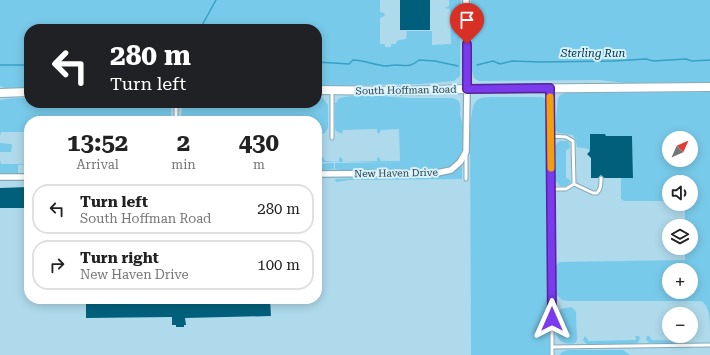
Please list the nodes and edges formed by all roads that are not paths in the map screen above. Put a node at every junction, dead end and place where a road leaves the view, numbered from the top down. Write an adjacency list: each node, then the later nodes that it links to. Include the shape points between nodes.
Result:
1 (466, 0): 4 (street)
2 (710, 87): 3 (street, South Hoffman Road)
3 (550, 88): 4 (street, South Hoffman Road); 9 (street)
4 (467, 89): 6 (street, South Hoffman Road); 11 (street)
5 (322, 90): 6 (street, South Hoffman Road)
6 (332, 90): 10 (lane)
7 (24, 92): 8 (street)
8 (0, 93)
9 (550, 136): 17 (lane, via 566,137 573,141); 18 (street)
10 (332, 138)
11 (466, 152): 12 (street, New Haven Drive, via 451,170 442,173); 16 (lane)
12 (322, 174)
13 (0, 177): 14 (street)
14 (24, 177)
15 (601, 178): 17 (lane, via 600,190 597,193)
16 (466, 179)
17 (574, 184): 18 (lane, via 566,189)
18 (551, 189): 19 (street)
19 (552, 285): 21 (lane)
20 (710, 345): 21 (lane)
21 (552, 346): 22 (lane)
22 (552, 355)

